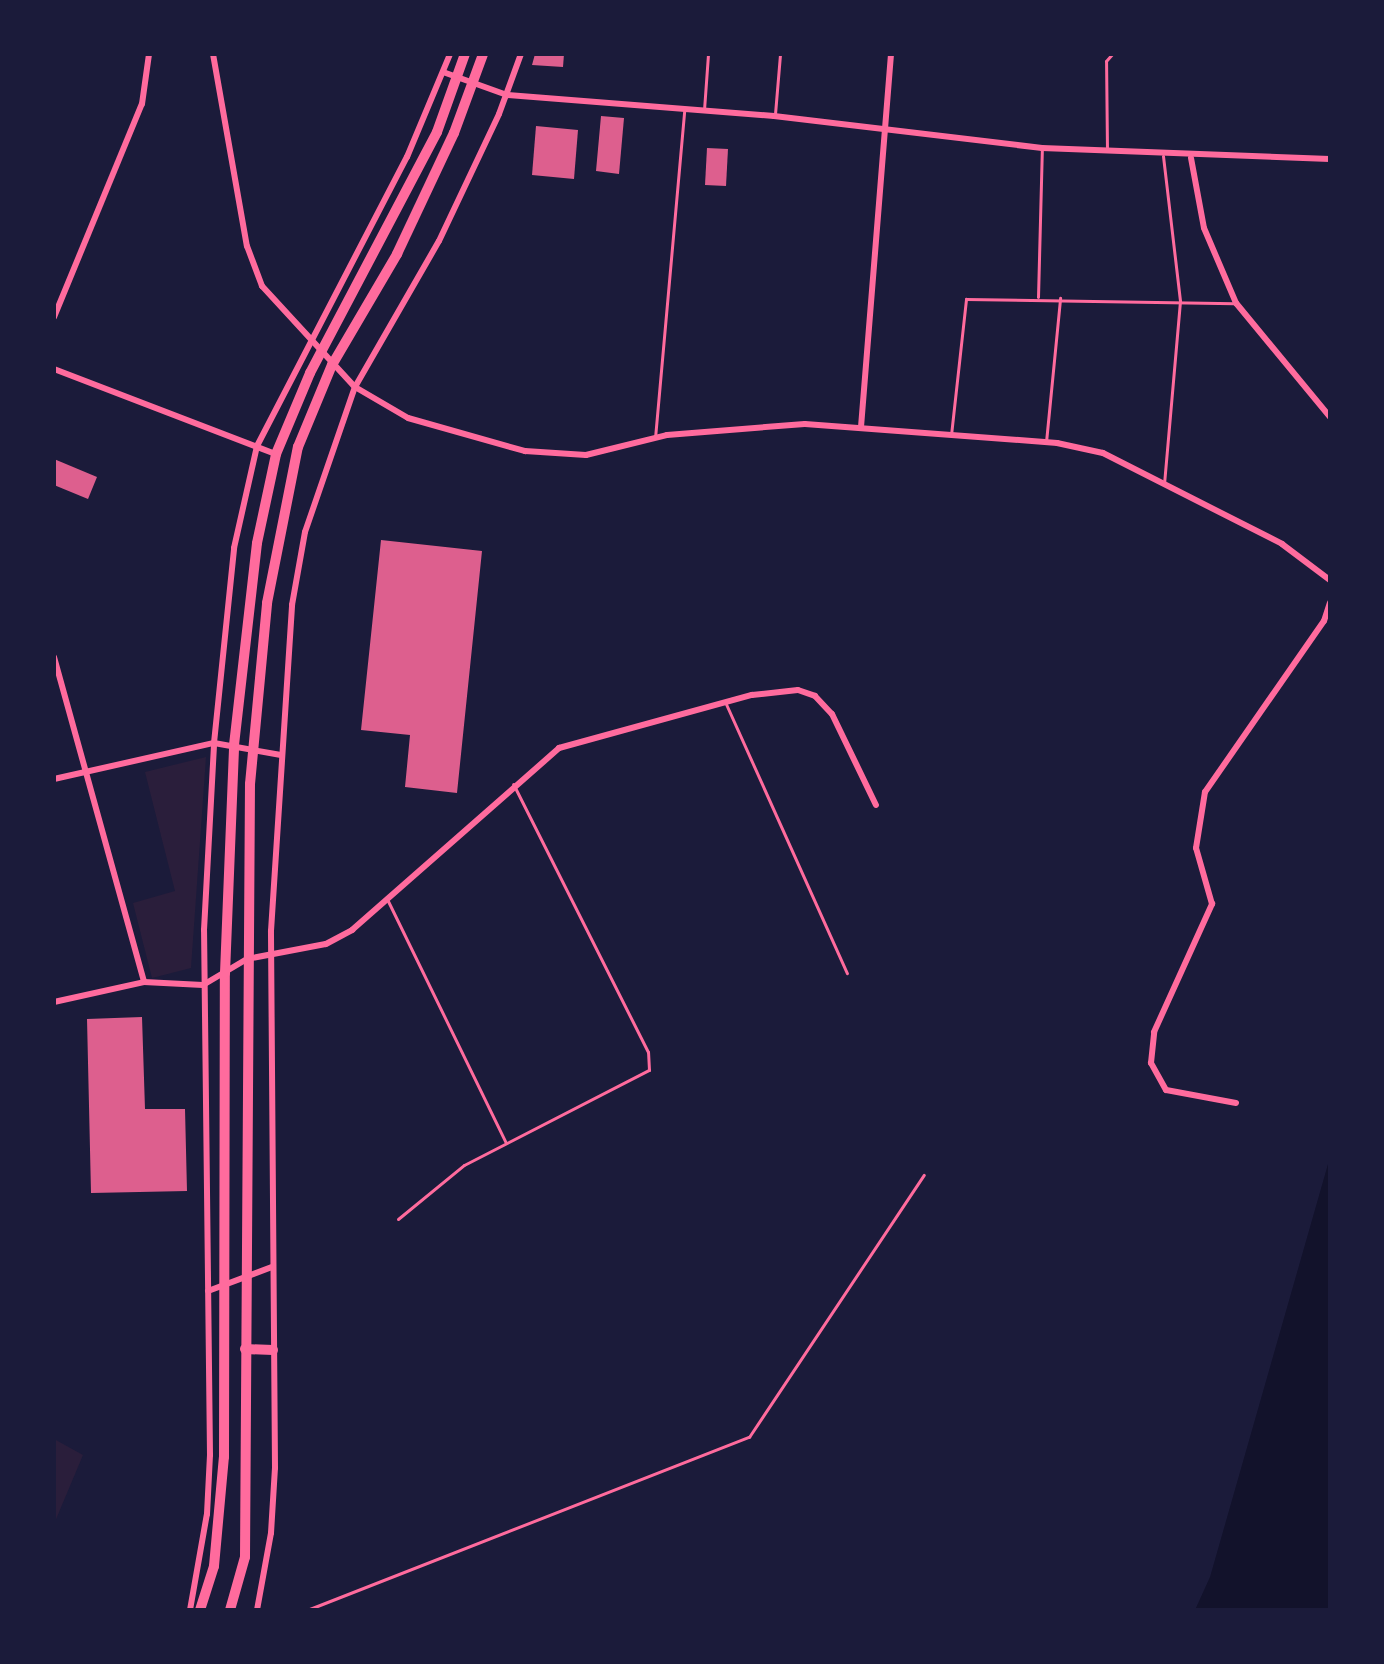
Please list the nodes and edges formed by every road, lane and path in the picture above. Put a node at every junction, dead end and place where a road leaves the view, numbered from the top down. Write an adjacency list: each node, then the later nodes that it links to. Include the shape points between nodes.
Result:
1 (149, 54): 28 (street, via 142,104)
2 (213, 54): 29 (street, via 247,246 262,286)
3 (450, 54): 11 (street)
4 (465, 54): 12 (main road)
5 (483, 54): 13 (main road)
6 (521, 54): 14 (street)
7 (708, 54): 16 (lane)
8 (780, 54): 17 (lane)
9 (891, 54): 18 (street)
10 (1112, 54): 20 (lane, via 1106,61)
11 (443, 72): 12 (street); 29 (street, via 407,157)
12 (456, 79): 13 (street); 30 (main road, via 437,132)
13 (471, 85): 14 (street); 31 (main road, via 397,254)
14 (507, 95): 15 (street); 33 (street, via 438,241)
15 (685, 108): 16 (street); 37 (lane)
16 (704, 110): 17 (street)
17 (774, 116): 18 (street)
18 (884, 131): 19 (street); 35 (street)
19 (1042, 148): 20 (street); 24 (lane)
20 (1107, 151): 21 (street)
21 (1163, 156): 22 (street); 26 (lane)
22 (1191, 158): 23 (street); 27 (street, via 1204,228)
23 (1330, 159)
24 (1038, 297): 25 (lane); 36 (lane, via 975,296 961,306)
25 (1060, 298): 26 (lane); 38 (lane)
26 (1180, 301): 27 (lane); 41 (lane)
27 (1236, 303): 34 (street)
28 (54, 316)
29 (310, 340): 30 (street); 39 (street)
30 (321, 352): 31 (street); 40 (main road)
31 (332, 365): 33 (street); 48 (main road, via 298,447 267,603)
32 (54, 369): 39 (street)
33 (355, 387): 37 (street, via 408,418 525,451 586,455); 49 (street, via 304,532 292,605)
34 (1330, 417)
35 (861, 427): 36 (street); 37 (street, via 752,427)
36 (951, 435): 38 (street)
37 (655, 439)
38 (1046, 442): 41 (street, via 1102,453)
39 (257, 446): 40 (street); 46 (street, via 234,548)
40 (276, 454): 47 (main road, via 257,543)
41 (1164, 485): 42 (street, via 1282,544)
42 (1330, 580)
43 (1330, 603): 62 (street, via 1324,621 1205,792 1196,848 1212,904 1154,1032 1151,1063 1166,1090)
44 (54, 657): 50 (street)
45 (725, 702): 52 (street, via 603,732 559,748); 53 (street, via 798,690 815,696 832,714); 58 (lane)
46 (214, 743): 47 (street); 50 (street); 60 (street)
47 (234, 745): 48 (street); 57 (main road)
48 (253, 750): 49 (street); 56 (main road)
49 (281, 755): 55 (street)
50 (84, 774): 51 (street); 59 (street)
51 (54, 779)
52 (513, 784): 54 (street); 63 (lane, via 648,1052 649,1070)
53 (876, 805)
54 (386, 898): 55 (street, via 352,930 326,944); 63 (lane)
55 (271, 956): 56 (street); 66 (street)
56 (247, 959): 57 (street); 67 (main road)
57 (225, 973): 60 (street); 68 (main road)
58 (847, 973)
59 (144, 982): 60 (street); 61 (street)
60 (203, 985): 69 (street)
61 (54, 1002)
62 (1236, 1103)
63 (507, 1143): 65 (lane, via 441,1181)
64 (924, 1175): 76 (lane, via 749,1437)
65 (398, 1220)
66 (272, 1267): 67 (street); 71 (street)
67 (246, 1276): 68 (street); 70 (main road)
68 (224, 1284): 69 (street); 73 (main road, via 224,1457 214,1566)
69 (208, 1291): 72 (street, via 207,1514)
70 (245, 1350): 71 (main road); 74 (main road, via 245,1557)
71 (273, 1350): 75 (street, via 275,1479)
72 (190, 1610)
73 (200, 1610)
74 (230, 1610)
75 (257, 1610)
76 (307, 1610)

